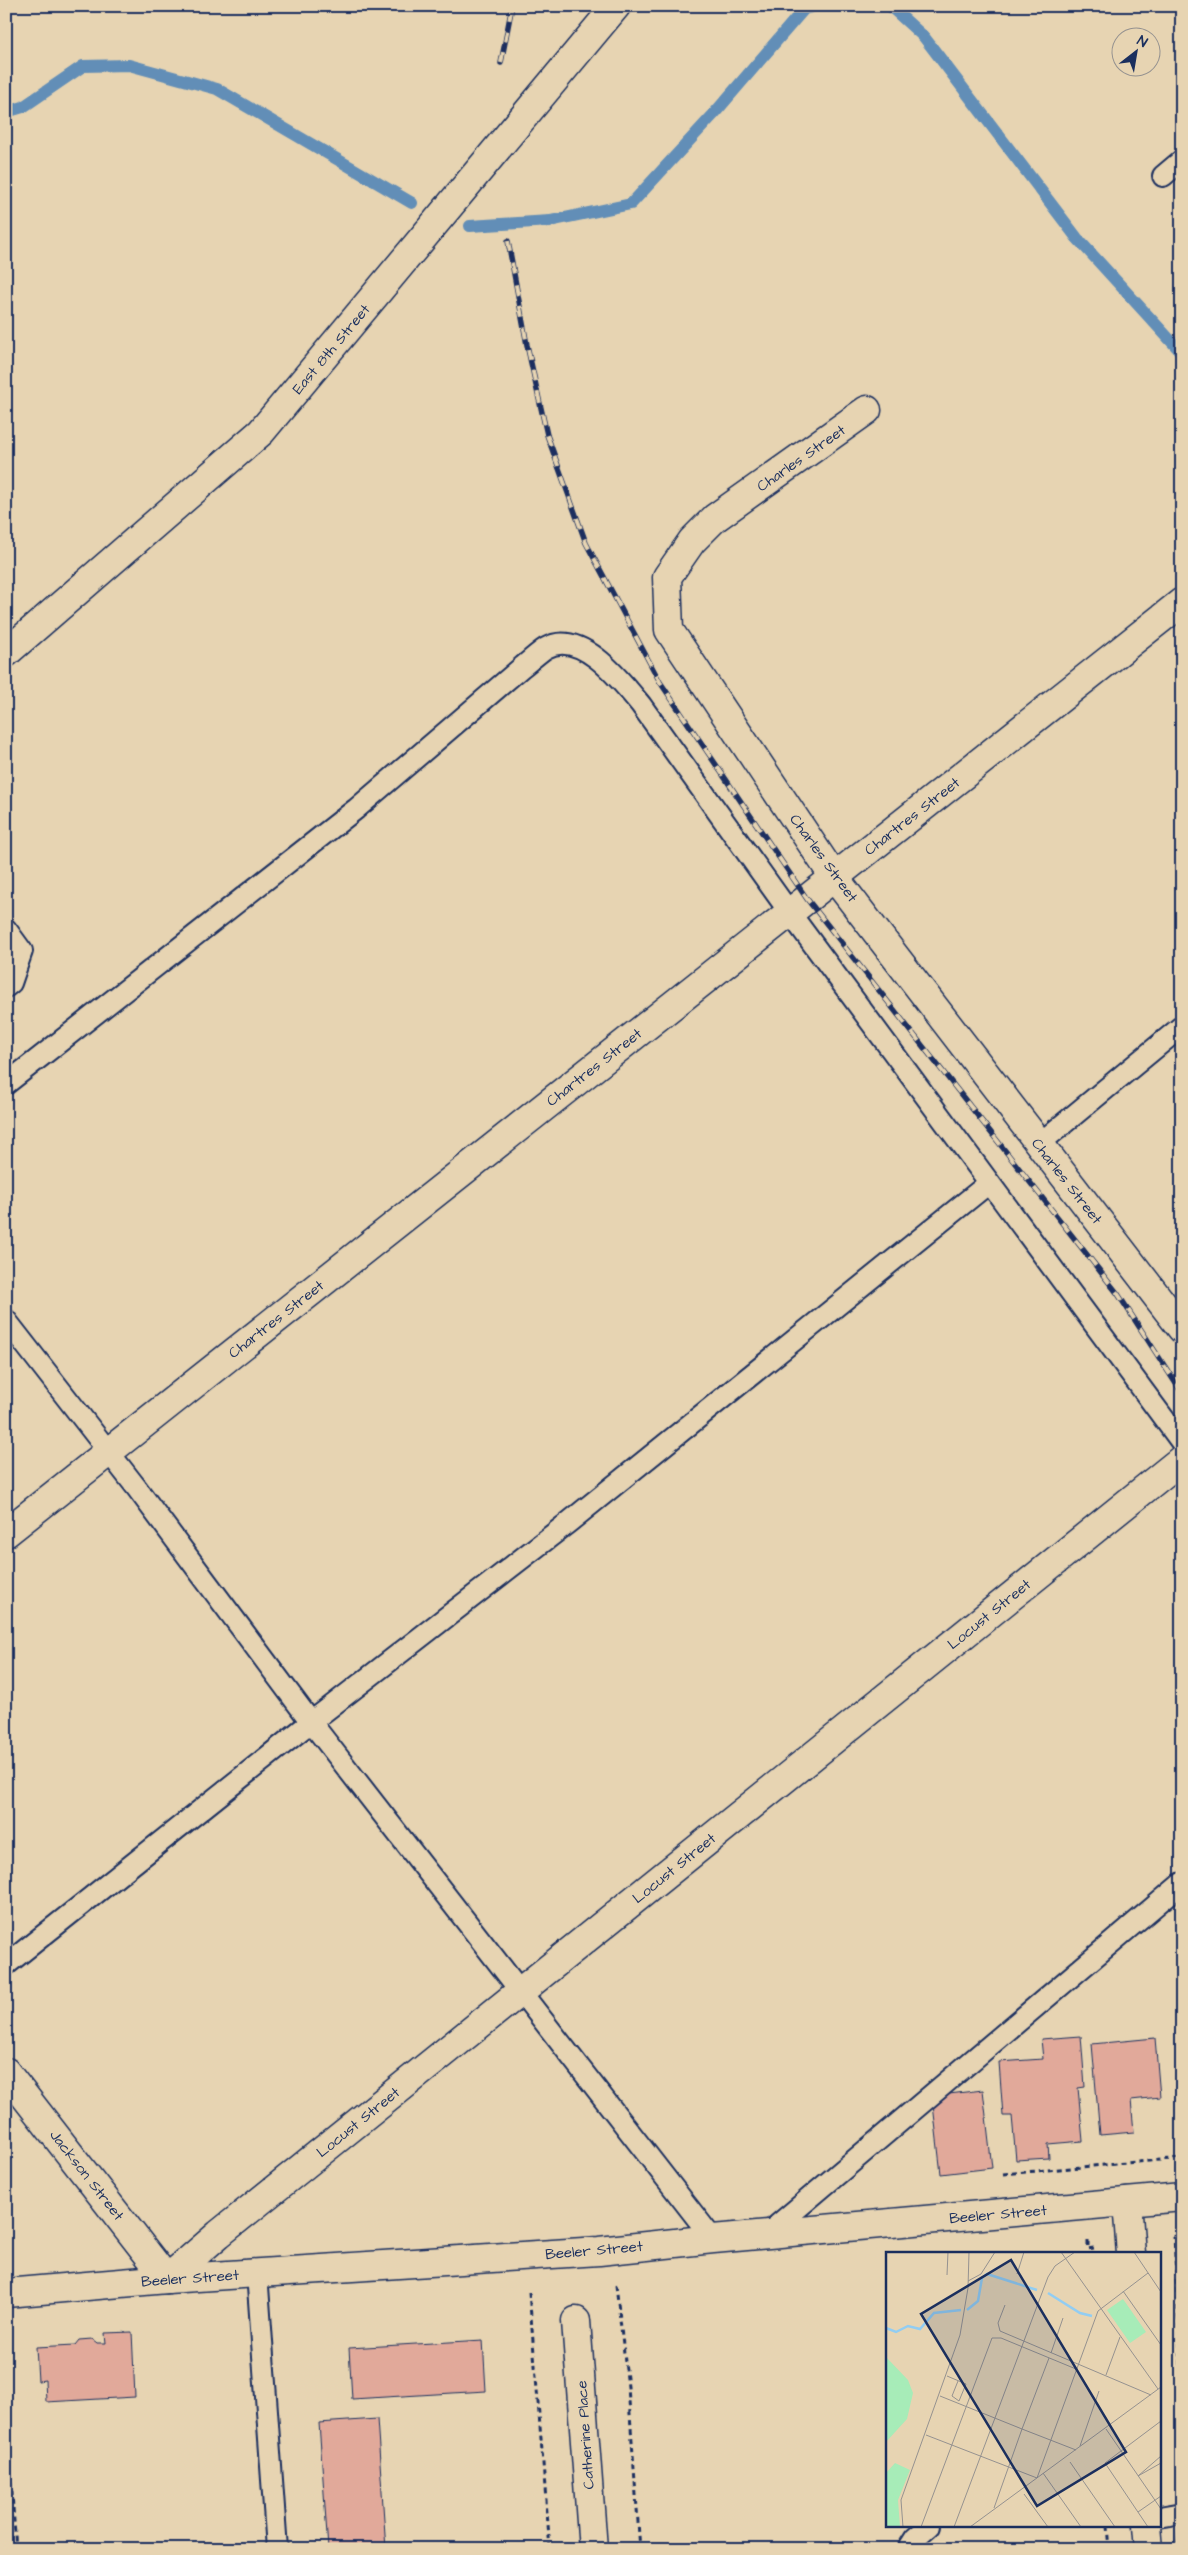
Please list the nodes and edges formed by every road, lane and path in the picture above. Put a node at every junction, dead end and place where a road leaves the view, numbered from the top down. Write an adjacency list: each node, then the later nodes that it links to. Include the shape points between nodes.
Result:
1 (616, 6): 6 (street, East 8th Street, via 260,432)
2 (1182, 160): 3 (lane)
3 (1163, 176)
4 (867, 410): 7 (street, Charles Street, via 715,518 692,541 667,577 669,630)
5 (1182, 602): 7 (street, Chartres Street)
6 (6, 654)
7 (834, 878): 8 (street, Chartres Street); 13 (street, Charles Street)
8 (790, 913): 12 (lane, via 647,713 618,678 592,654 572,644 548,647 356,809); 14 (lane); 18 (street, Chartres Street)
9 (6, 928): 10 (lane, via 22,951 11,984)
10 (6, 988)
11 (1182, 1026): 13 (lane)
12 (6, 1084)
13 (1038, 1144): 16 (street, Charles Street)
14 (989, 1182): 17 (lane); 21 (lane, via 569,1522)
15 (6, 1320): 18 (lane)
16 (1182, 1329)
17 (1182, 1443)
18 (109, 1452): 20 (street, Chartres Street); 21 (lane)
19 (1182, 1459): 24 (street, Locust Street)
20 (6, 1532)
21 (311, 1722): 23 (lane); 24 (lane)
22 (1182, 1883): 28 (lane)
23 (6, 1965)
24 (520, 1992): 30 (lane); 33 (street, Locust Street)
25 (6, 2072): 33 (street, Jackson Street)
26 (1182, 2197): 27 (street, Beeler Street)
27 (1127, 2202): 28 (street, Beeler Street); 31 (street)
28 (767, 2234): 30 (street, Beeler Street)
29 (1182, 2235): 38 (path, via 1174,2236)
30 (713, 2238): 32 (street, Beeler Street, via 599,2251)
31 (1131, 2252)
32 (257, 2273): 33 (street, Beeler Street); 46 (lane)
33 (167, 2279): 36 (street, Beeler Street)
34 (616, 2282): 49 (path, via 628,2387)
35 (529, 2291): 47 (path)
36 (6, 2293)
37 (576, 2320): 48 (street, Catherine Place)
38 (1182, 2385)
39 (6, 2410): 45 (path)
40 (1182, 2513): 41 (lane)
41 (1160, 2517)
42 (926, 2528): 50 (lane, via 914,2538)
43 (1108, 2528): 51 (path)
44 (1147, 2528): 52 (street)
45 (16, 2549)
46 (277, 2549)
47 (550, 2549)
48 (593, 2549)
49 (640, 2549)
50 (908, 2549)
51 (1110, 2549)
52 (1149, 2549)

